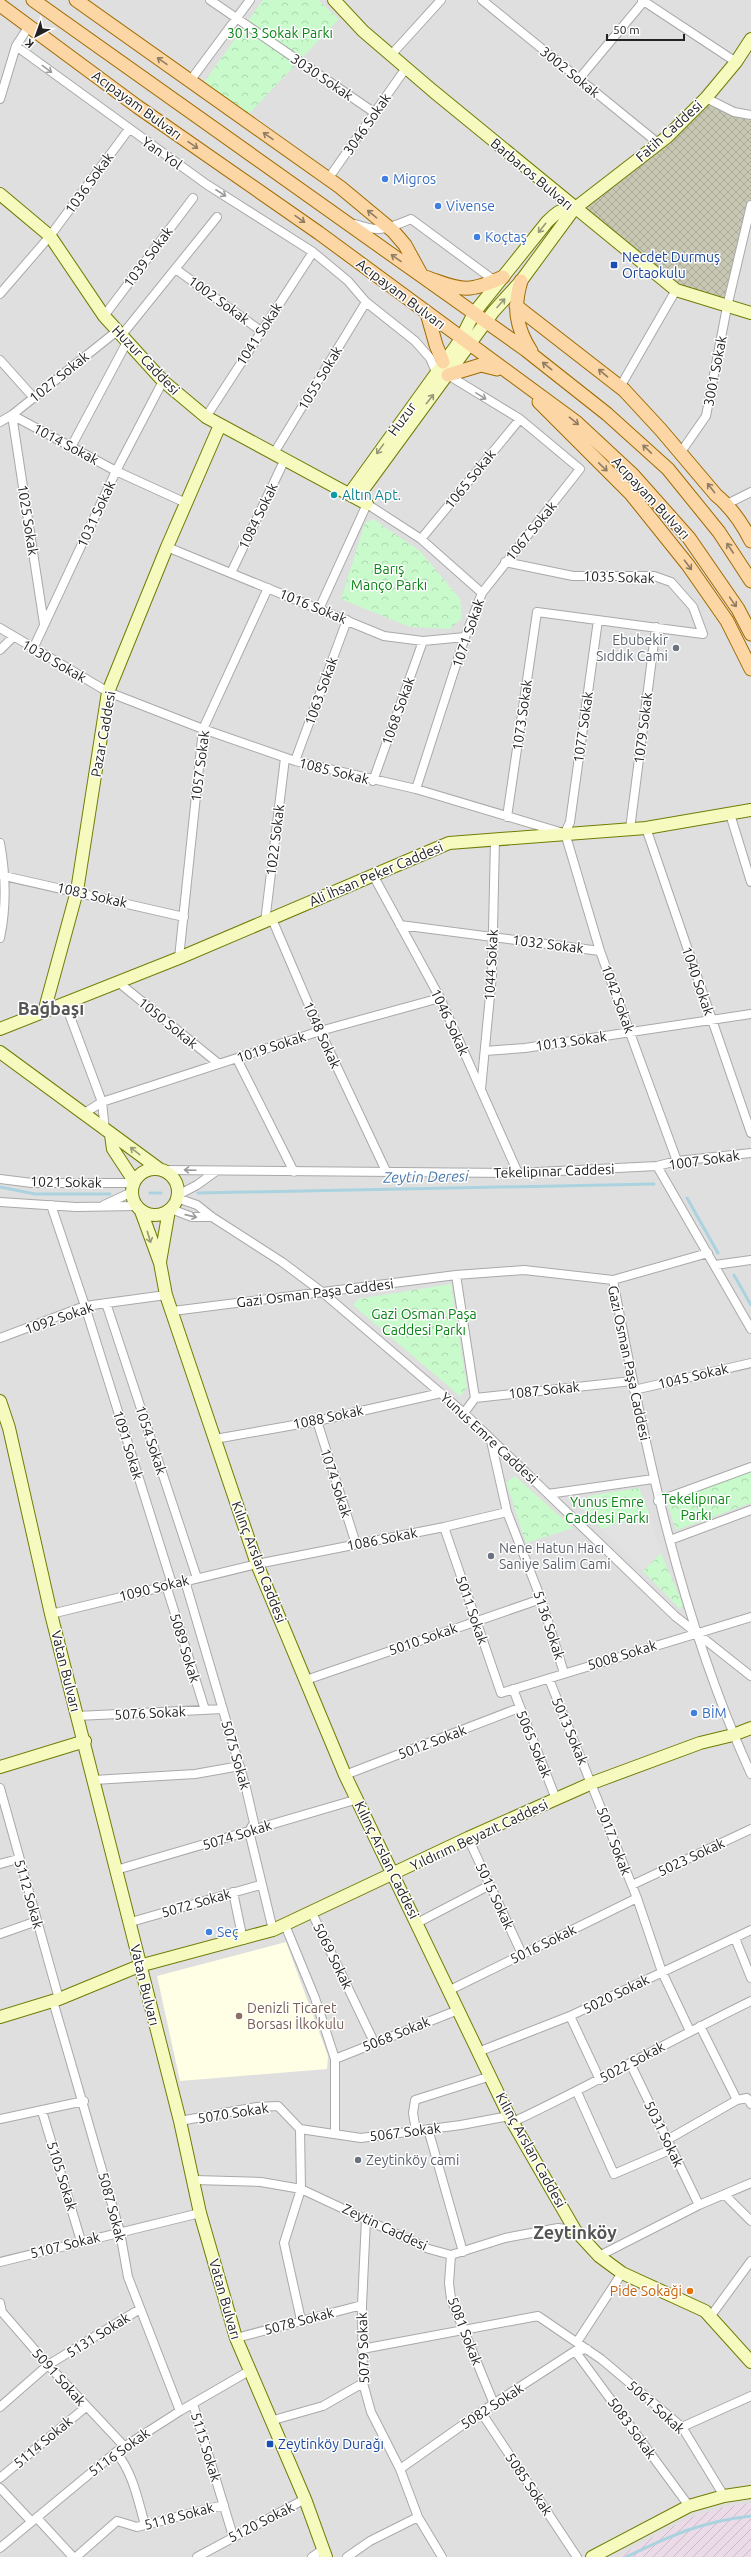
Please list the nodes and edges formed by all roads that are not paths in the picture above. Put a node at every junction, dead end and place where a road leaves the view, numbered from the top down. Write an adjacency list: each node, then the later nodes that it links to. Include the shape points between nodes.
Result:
1 (33, 0): 31 (main road, Acıpayam Bulvarı)
2 (76, 0): 18 (main road, one-way to 2)
3 (210, 0): 10 (street, 3030 Sokak)
4 (250, 0): 10 (street)
5 (334, 0): 14 (street, Barbaros Bulvarı, via 363,31)
6 (441, 0): 14 (street)
7 (482, 0): 17 (street, 3002 Sokak)
8 (643, 1): 15 (street); 17 (street)
9 (0, 5): 11 (main road, Acıpayam Bulvarı)
10 (235, 19): 18 (street); 21 (street, 3030 Sokak)
11 (29, 26): 13 (street); 45 (main road, Acıpayam Bulvarı, one-way to 45, via 138,107)
12 (751, 39): 15 (street, Fatih Caddesi)
13 (16, 46): 20 (street); 23 (street, Yan Yol, one-way to 23)
14 (391, 55): 16 (street, Barbaros Bulvarı)
15 (736, 62): 19 (street, Fatih Caddesi)
16 (406, 68): 21 (street, 3046 Sokak); 29 (street, Barbaros Bulvarı)
17 (579, 79): 24 (street, 3002 Sokak)
18 (190, 81): 25 (main road, one-way to 18)
19 (706, 98): 22 (street, via 734,112); 24 (street, Fatih Caddesi)
20 (0, 99)
21 (375, 113): 25 (street, 3046 Sokak)
22 (751, 115)
23 (129, 129): 34 (street, 1036 Sokak); 35 (street, Yan Yol, one-way to 35, via 206,184)
24 (658, 143): 29 (street, Fatih Caddesi, via 622,174)
25 (328, 179): 33 (main road, one-way to 25)
26 (0, 194): 34 (street, Huzur Caddesi)
27 (193, 198): 48 (street, 1039 Sokak)
28 (751, 205): 32 (street, 3001 Sokak)
29 (574, 209): 38 (street, one-way to 38, via 558,212); 39 (street); 40 (street, Barbaros Bulvarı)
30 (217, 217): 36 (street)
31 (337, 217): 33 (street, via 375,231); 37 (main road, Acıpayam Bulvarı, one-way to 31)
32 (750, 219): 44 (street, 3001 Sokak)
33 (389, 228): 37 (main road, via 405,245); 38 (street, via 411,219)
34 (50, 236): 41 (street, 1036 Sokak); 48 (street, Huzur Caddesi)
35 (313, 252): 42 (street, Yan Yol, via 348,281); 50 (street, 1041 Sokak)
36 (177, 270): 50 (street, 1002 Sokak); 51 (street)
37 (422, 276): 38 (main road, via 463,290); 46 (main road, Acıpayam Bulvarı)
38 (499, 279): 46 (street)
39 (521, 281): 43 (main road); 49 (street, one-way to 39)
40 (676, 290): 44 (street, Barbaros Bulvarı); 58 (street)
41 (0, 294)
42 (366, 302): 55 (street, Yan Yol, via 415,341); 67 (street, 1055 Sokak)
43 (516, 306): 53 (main road, via 518,327); 58 (main road, one-way to 43)
44 (727, 307): 47 (street, Barbaros Bulvarı); 66 (street, 3001 Sokak, via 706,416)
45 (427, 312): 52 (main road, Acıpayam Bulvarı); 55 (main road)
46 (474, 313): 49 (main road, Acıpayam Bulvarı); 52 (street)
47 (751, 313)
48 (104, 316): 51 (street, Huzur Caddesi)
49 (486, 322): 52 (street); 53 (main road, Acıpayam Bulvarı)
50 (261, 331): 61 (street, 1041 Sokak)
51 (122, 336): 57 (street, Huzur Caddesi); 59 (street, 1027 Sokak); 65 (street)
52 (465, 342): 55 (street, Huzur); 56 (main road, Acıpayam Bulvarı)
53 (534, 356): 80 (main road, Acıpayam Bulvarı, one-way to 53, via 719,532 668,469 623,427)
54 (0, 360): 59 (street)
55 (442, 370): 56 (main road, via 481,364 489,365); 62 (street, one-way to 62); 71 (street, Huzur)
56 (518, 379): 89 (main road, Acıpayam Bulvarı, one-way to 89, via 576,422 633,474 689,538 738,609); 95 (main road, one-way to 95, via 567,433 631,494 688,565 727,620)
57 (163, 381): 61 (street, Huzur Caddesi); 69 (street, 1031 Sokak)
58 (620, 388): 66 (main road)
59 (34, 398): 60 (street, 1027 Sokak)
60 (12, 415): 63 (street, 1027 Sokak); 65 (street, 1014 Sokak); 86 (street, 1025 Sokak)
61 (206, 417): 64 (street, Huzur Caddesi)
62 (520, 418): 75 (street, 1065 Sokak); 78 (street, 1067 Sokak, via 580,469)
63 (0, 422)
64 (220, 425): 67 (street, Huzur Caddesi); 72 (street, Pazar Caddesi)
65 (72, 447): 69 (street, 1014 Sokak)
66 (681, 452): 73 (main road, one-way to 66, via 716,495)
67 (274, 454): 68 (street, Huzur Caddesi)
68 (285, 459): 71 (street, Huzur Caddesi); 79 (street, 1084 Sokak)
69 (116, 471): 72 (street, 1014 Sokak); 86 (street, 1031 Sokak)
70 (751, 492): 73 (street)
71 (358, 498): 75 (street, 1071 Sokak); 83 (street)
72 (186, 503): 77 (street, Pazar Caddesi)
73 (727, 504): 74 (main road)
74 (747, 525): 76 (main road)
75 (421, 539): 82 (street, 1071 Sokak)
76 (751, 541)
77 (167, 547): 79 (street, 1016 Sokak); 96 (street, Pazar Caddesi)
78 (505, 562): 82 (street, 1067 Sokak); 87 (street, 1035 Sokak, via 573,576 654,576 671,582 693,607 703,634)
79 (231, 573): 81 (street, 1016 Sokak)
80 (751, 581)
81 (268, 588): 83 (street, 1016 Sokak); 97 (street, 1057 Sokak)
82 (482, 593): 91 (street, 1071 Sokak)
83 (319, 609): 84 (street, 1016 Sokak)
84 (347, 620): 92 (street, 1016 Sokak, via 384,636); 99 (street, 1063 Sokak)
85 (598, 620): 87 (street); 104 (street, 1073 Sokak, via 537,612); 107 (street, 1077 Sokak, via 570,822)
86 (44, 624): 93 (street, 1031 Sokak)
87 (656, 627): 106 (street, 1079 Sokak)
88 (0, 628): 90 (street, 1030 Sokak)
89 (751, 634)
90 (13, 637): 93 (street, 1030 Sokak); 94 (street)
91 (465, 637): 92 (street, 1016 Sokak); 101 (street, 1071 Sokak)
92 (423, 642): 100 (street, 1068 Sokak)
93 (33, 649): 96 (street, 1030 Sokak)
94 (0, 650)
95 (751, 669)
96 (108, 692): 97 (street, 1085 Sokak); 113 (street, Pazar Caddesi)
97 (203, 729): 98 (street, 1085 Sokak); 116 (street, 1057 Sokak)
98 (285, 758): 99 (street, 1085 Sokak); 117 (street, 1022 Sokak)
99 (295, 761): 100 (street, 1085 Sokak)
100 (373, 781): 101 (street, 1085 Sokak)
101 (416, 789): 104 (street, 1085 Sokak)
102 (751, 810): 103 (street, Ali İhsan Peker Caddesi)
103 (730, 814): 105 (street, Ali İhsan Peker Caddesi); 112 (street)
104 (508, 817): 107 (street, 1085 Sokak)
105 (646, 828): 106 (street, Ali İhsan Peker Caddesi); 128 (street, 1040 Sokak)
106 (630, 829): 107 (street, Ali İhsan Peker Caddesi)
107 (565, 833): 108 (street, Ali İhsan Peker Caddesi); 121 (street, 1042 Sokak)
108 (496, 839): 110 (street, Ali İhsan Peker Caddesi, via 449,842); 120 (street, 1044 Sokak)
109 (0, 843): 111 (street)
110 (373, 875): 117 (street, Ali İhsan Peker Caddesi); 118 (street, 1046 Sokak)
111 (3, 876): 113 (street, 1083 Sokak); 115 (street)
112 (751, 882)
113 (77, 891): 116 (street, 1083 Sokak); 126 (street, Pazar Caddesi)
114 (0, 907): 115 (street)
115 (5, 915): 119 (street)
116 (184, 916): 122 (street, 1057 Sokak)
117 (268, 920): 122 (street, Ali İhsan Peker Caddesi); 130 (street, 1048 Sokak)
118 (400, 925): 120 (street, 1032 Sokak); 124 (street, 1046 Sokak)
119 (0, 938)
120 (493, 938): 121 (street, 1032 Sokak); 132 (street, 1044 Sokak)
121 (600, 951): 131 (street, 1042 Sokak)
122 (180, 958): 123 (street, Ali İhsan Peker Caddesi)
123 (118, 982): 125 (street, Ali İhsan Peker Caddesi); 135 (street, 1050 Sokak)
124 (440, 998): 130 (street, 1019 Sokak); 136 (street, 1046 Sokak)
125 (65, 1003): 126 (street, Ali İhsan Peker Caddesi); 137 (street)
126 (44, 1012): 129 (street, Ali İhsan Peker Caddesi)
127 (751, 1014): 128 (street, 1013 Sokak)
128 (710, 1018): 131 (street, 1013 Sokak); 140 (street, 1040 Sokak)
129 (0, 1029)
130 (320, 1031): 134 (street, 1019 Sokak); 145 (street, 1048 Sokak)
131 (630, 1032): 132 (street, 1013 Sokak); 142 (street, 1042 Sokak)
132 (485, 1051): 136 (street, 1044 Sokak)
133 (0, 1052): 138 (street)
134 (237, 1059): 135 (street, 1019 Sokak); 147 (street)
135 (219, 1064): 137 (street, 1019 Sokak)
136 (481, 1089): 148 (street, 1046 Sokak)
137 (102, 1102): 138 (street, 1019 Sokak); 139 (street)
138 (83, 1114): 139 (street)
139 (108, 1133): 144 (street, one-way to 139); 150 (street, via 113,1149)
140 (751, 1133)
141 (751, 1153): 142 (street, 1007 Sokak)
142 (677, 1162): 143 (street, 1007 Sokak)
143 (657, 1166): 148 (street, Tekelipınar Caddesi); 157 (street)
144 (161, 1169): 146 (street, Tekelipınar Caddesi, one-way to 144); 150 (street, via 146,1170); 152 (street, via 176,1182)
145 (386, 1171): 147 (street, Tekelipınar Caddesi); 148 (street, Tekelipınar Caddesi)
146 (215, 1172): 147 (street, Tekelipınar Caddesi); 152 (street)
147 (294, 1172)
148 (518, 1173)
149 (0, 1179): 150 (street, 1021 Sokak, via 32,1183)
150 (133, 1185): 154 (street); 155 (street)
151 (0, 1202): 153 (street)
152 (174, 1203): 155 (street, via 152,1215); 156 (street, Yunus Emre Caddesi, via 197,1205); 156 (street, one-way to 156, via 192,1217); 159 (street, Kılınç Arslan Caddesi)
153 (50, 1205): 154 (street); 166 (street, 1091 Sokak)
154 (104, 1205): 155 (street)
155 (139, 1208): 159 (street, Kılınç Arslan Caddesi, one-way to 159)
156 (212, 1217): 163 (street, Yunus Emre Caddesi, via 282,1262)
157 (708, 1252): 160 (street); 162 (street)
158 (751, 1260): 160 (street)
159 (160, 1263): 164 (street, Kılınç Arslan Caddesi)
160 (715, 1265): 168 (street)
161 (456, 1275): 162 (street, Gazi Osman Paşa Caddesi, via 524,1270); 163 (street, Gazi Osman Paşa Caddesi); 174 (street)
162 (613, 1280): 171 (street, Gazi Osman Paşa Caddesi)
163 (322, 1292): 167 (street, Gazi Osman Paşa Caddesi); 173 (street, Yunus Emre Caddesi)
164 (166, 1295): 165 (street, 1092 Sokak); 167 (street, Kılınç Arslan Caddesi)
165 (106, 1303): 166 (street, 1092 Sokak); 190 (street, 1054 Sokak)
166 (85, 1306): 169 (street, 1092 Sokak); 192 (street, 1091 Sokak)
167 (173, 1311): 178 (street, Kılınç Arslan Caddesi)
168 (751, 1329)
169 (0, 1338)
170 (751, 1362): 172 (street, 1045 Sokak)
171 (632, 1381): 172 (street, Gazi Osman Paşa Caddesi); 174 (street, 1087 Sokak)
172 (634, 1390): 181 (street, Gazi Osman Paşa Caddesi)
173 (440, 1393): 176 (street, Yunus Emre Caddesi); 177 (street, 1088 Sokak)
174 (475, 1398): 176 (street)
175 (0, 1401): 194 (street, Vatan Bulvarı, via 9,1428)
176 (464, 1413): 179 (street, Yunus Emre Caddesi)
177 (317, 1421): 178 (street, 1088 Sokak); 188 (street, 1074 Sokak)
178 (215, 1439): 189 (street, Kılınç Arslan Caddesi)
179 (491, 1441): 182 (street, Yunus Emre Caddesi); 185 (street, 5136 Sokak)
180 (751, 1467): 183 (street)
181 (653, 1479): 182 (street); 183 (street, Gazi Osman Paşa Caddesi)
182 (548, 1494): 197 (street, Yunus Emre Caddesi, via 675,1616)
183 (658, 1501): 187 (street, Gazi Osman Paşa Caddesi)
184 (751, 1510): 187 (street)
185 (507, 1512): 186 (street, 1086 Sokak); 193 (street, 5136 Sokak)
186 (444, 1527): 188 (street, 1086 Sokak); 196 (street, 5011 Sokak)
187 (670, 1540): 197 (street, Gazi Osman Paşa Caddesi)
188 (356, 1544): 189 (street, 1086 Sokak)
189 (257, 1564): 190 (street, 1090 Sokak); 201 (street, Kılınç Arslan Caddesi)
190 (197, 1578): 191 (street, 1090 Sokak)
191 (185, 1580): 192 (street, 1090 Sokak); 205 (street, 5075 Sokak)
192 (169, 1584): 194 (street, 1090 Sokak); 206 (street, 5089 Sokak)
193 (541, 1599): 196 (street, 5010 Sokak); 198 (street, 5136 Sokak)
194 (51, 1614): 207 (street, Vatan Bulvarı)
195 (751, 1617): 197 (street, 5008 Sokak)
196 (476, 1621): 201 (street, 5010 Sokak); 203 (street, 5011 Sokak)
197 (697, 1632): 198 (street, 5008 Sokak); 199 (street, Yunus Emre Caddesi); 209 (street, Gazi Osman Paşa Caddesi)
198 (564, 1673): 200 (street, 5008 Sokak)
199 (751, 1676)
200 (549, 1679): 202 (street, 5008 Sokak); 216 (street, 5013 Sokak)
201 (306, 1680): 214 (street, Kılınç Arslan Caddesi)
202 (513, 1689): 203 (street, 5008 Sokak); 204 (street, 5065 Sokak)
203 (501, 1693)
204 (519, 1708): 214 (street, 5012 Sokak); 219 (street, 5065 Sokak)
205 (223, 1709): 206 (street, 5076 Sokak); 211 (street, 5075 Sokak)
206 (205, 1710): 207 (street, 5076 Sokak)
207 (77, 1716): 210 (street, Vatan Bulvarı)
208 (751, 1728): 209 (street, Yıldırım Beyazıt Caddesi)
209 (733, 1735): 213 (street, Gazi Osman Paşa Caddesi); 216 (street, Yıldırım Beyazıt Caddesi, via 700,1743)
210 (85, 1741): 212 (street); 215 (street, Vatan Bulvarı)
211 (240, 1766): 215 (street, via 195,1774); 221 (street, 5075 Sokak, via 254,1823)
212 (0, 1767)
213 (751, 1774)
214 (345, 1775): 218 (street, Kılınç Arslan Caddesi)
215 (94, 1780): 225 (street, Vatan Bulvarı)
216 (592, 1783): 219 (street, Yıldırım Beyazıt Caddesi); 229 (street, 5017 Sokak)
217 (0, 1788): 223 (street, 5112 Sokak)
218 (358, 1799): 221 (street, 5074 Sokak); 226 (street, Kılınç Arslan Caddesi)
219 (556, 1799): 222 (street, Yıldırım Beyazıt Caddesi)
220 (751, 1829): 229 (street, 5023 Sokak)
221 (249, 1831): 225 (street, 5074 Sokak); 227 (street, 5075 Sokak)
222 (468, 1838): 226 (street, Yıldırım Beyazıt Caddesi); 228 (street, 5015 Sokak)
223 (18, 1858): 224 (street); 233 (street, 5112 Sokak)
224 (0, 1864)
225 (116, 1870): 234 (street, Vatan Bulvarı)
226 (392, 1874): 232 (street, Yıldırım Beyazıt Caddesi); 235 (street, Kılınç Arslan Caddesi)
227 (260, 1884): 230 (street, 5072 Sokak); 237 (street, 5075 Sokak)
228 (490, 1885): 235 (street); 242 (street, 5015 Sokak)
229 (632, 1885): 231 (street, 5017 Sokak)
230 (233, 1892): 234 (street, 5072 Sokak); 241 (street)
231 (637, 1898): 242 (street, 5016 Sokak); 244 (street, 5017 Sokak)
232 (312, 1913): 236 (street, Yıldırım Beyazıt Caddesi); 254 (street, 5069 Sokak)
233 (37, 1921): 239 (street); 247 (street, 5112 Sokak)
234 (131, 1922): 243 (street, Vatan Bulvarı)
235 (416, 1923): 246 (street, Kılınç Arslan Caddesi)
236 (285, 1925): 237 (street, Yıldırım Beyazıt Caddesi); 256 (street, via 315,1998)
237 (274, 1930): 241 (street, Yıldırım Beyazıt Caddesi)
238 (751, 1930): 240 (street, 5020 Sokak)
239 (0, 1934)
240 (735, 1938): 244 (street, 5020 Sokak); 245 (street)
241 (243, 1940): 243 (street, Yıldırım Beyazıt Caddesi)
242 (522, 1954): 246 (street, 5016 Sokak)
243 (139, 1966): 247 (street, Yıldırım Beyazıt Caddesi); 267 (street, Vatan Bulvarı)
244 (662, 1972): 250 (street, 5020 Sokak); 253 (street, 5017 Sokak)
245 (751, 1978)
246 (450, 1990): 249 (street, Kılınç Arslan Caddesi)
247 (56, 2000): 251 (street, Yıldırım Beyazıt Caddesi); 262 (street, 5087 Sokak)
248 (751, 2002): 252 (street, 5022 Sokak)
249 (458, 2010): 254 (street, 5068 Sokak); 255 (street, Kılınç Arslan Caddesi)
250 (570, 2016): 255 (street, 5020 Sokak); 259 (street)
251 (0, 2017)
252 (700, 2026): 253 (street, 5022 Sokak); 261 (street)
253 (690, 2031): 257 (street, 5022 Sokak)
254 (374, 2042): 256 (street, 5068 Sokak)
255 (478, 2052): 258 (street, Kılınç Arslan Caddesi)
256 (335, 2059): 271 (street)
257 (630, 2064): 259 (street, 5022 Sokak); 272 (street, 5031 Sokak)
258 (491, 2076): 266 (street, Kılınç Arslan Caddesi); 270 (street, via 415,2100)
259 (600, 2080): 260 (street, 5022 Sokak)
260 (577, 2092): 266 (street, 5022 Sokak); 273 (street, via 614,2174)
261 (738, 2100): 263 (street, via 746,2098); 272 (street)
262 (84, 2101): 264 (street); 283 (street, 5087 Sokak)
263 (751, 2104)
264 (42, 2111): 265 (street); 284 (street, 5105 Sokak)
265 (0, 2119)
266 (511, 2119): 269 (street, 5067 Sokak); 282 (street, Kılınç Arslan Caddesi)
267 (180, 2122): 268 (street, 5070 Sokak, via 257,2107 278,2106); 274 (street, Vatan Bulvarı)
268 (300, 2129): 271 (street, 5067 Sokak); 276 (street)
269 (428, 2129): 270 (street, 5067 Sokak); 285 (street)
270 (416, 2131): 271 (street, 5067 Sokak, via 360,2138)
271 (335, 2134)
272 (667, 2140): 273 (street, 5031 Sokak)
273 (672, 2149): 278 (street, 5031 Sokak)
274 (194, 2180): 276 (street, Zeytin Caddesi, via 261,2182); 279 (street, Vatan Bulvarı)
275 (751, 2183): 277 (street)
276 (301, 2189): 280 (street, Zeytin Caddesi); 295 (street, via 284,2243)
277 (725, 2196): 278 (street); 281 (street)
278 (699, 2205): 287 (street)
279 (200, 2213): 283 (street, 5107 Sokak); 297 (street, Vatan Bulvarı)
280 (366, 2218): 286 (street, Zeytin Caddesi, via 429,2248); 291 (street, 5079 Sokak)
281 (751, 2221)
282 (575, 2230): 285 (street, via 558,2228 505,2238); 287 (street, Kılınç Arslan Caddesi)
283 (120, 2232): 284 (street, 5107 Sokak); 292 (street, 5087 Sokak, via 128,2277)
284 (81, 2241): 289 (street, 5107 Sokak)
285 (463, 2252): 286 (street)
286 (451, 2255): 296 (street, 5081 Sokak, via 451,2299)
287 (599, 2256): 290 (street, Kılınç Arslan Caddesi)
288 (751, 2260): 294 (street)
289 (0, 2262)
290 (622, 2273): 294 (street, Kılınç Arslan Caddesi, via 704,2311); 298 (street)
291 (362, 2304): 295 (street, 5078 Sokak); 299 (street, 5079 Sokak)
292 (140, 2308): 303 (street, 5131 Sokak); 311 (street, 5087 Sokak)
293 (1, 2310): 303 (street, 5091 Sokak)
294 (710, 2317): 302 (street, Kılınç Arslan Caddesi)
295 (301, 2320): 297 (street, 5078 Sokak)
296 (462, 2329): 298 (street, via 538,2316); 299 (street); 308 (street, 5081 Sokak)
297 (236, 2338): 304 (street, Vatan Bulvarı)
298 (577, 2342): 300 (street, 5061 Sokak)
299 (362, 2349): 305 (street, 5079 Sokak)
300 (587, 2349): 301 (street, 5082 Sokak); 314 (street, 5061 Sokak)
301 (576, 2351): 308 (street, 5082 Sokak); 324 (street, 5083 Sokak)
302 (751, 2362)
303 (48, 2366): 309 (street, 5131 Sokak); 310 (street, 5091 Sokak)
304 (249, 2371): 307 (street, 5116 Sokak); 313 (street, Vatan Bulvarı)
305 (363, 2383): 313 (street, via 323,2406); 317 (street, 5079 Sokak, via 371,2412)
306 (751, 2396): 314 (street)
307 (193, 2404): 311 (street, 5116 Sokak); 323 (street, 5115 Sokak)
308 (494, 2404): 312 (street, 5082 Sokak)
309 (0, 2407)
310 (86, 2407): 315 (street, 5091 Sokak); 318 (street, 5114 Sokak)
311 (180, 2411): 315 (street, 5116 Sokak)
312 (481, 2412): 317 (street, 5082 Sokak); 337 (street, 5085 Sokak)
313 (270, 2421): 322 (street, Vatan Bulvarı)
314 (682, 2427): 321 (street, 5061 Sokak)
315 (124, 2446): 316 (street, 5116 Sokak)
316 (116, 2452): 326 (street, 5116 Sokak); 327 (street, via 125,2463 132,2479)
317 (400, 2469): 325 (street, 5079 Sokak)
318 (0, 2478)
319 (0, 2488): 326 (street)
320 (751, 2492): 321 (street)
321 (724, 2496): 324 (street)
322 (305, 2499): 328 (street, 5120 Sokak); 330 (street, Vatan Bulvarı)
323 (224, 2504): 327 (street, 5118 Sokak); 328 (street, 5115 Sokak)
324 (689, 2506): 338 (street)
325 (418, 2517): 335 (street, via 370,2540); 336 (street, 5079 Sokak)
326 (34, 2520): 329 (street, 5116 Sokak); 331 (street)
327 (145, 2525): 332 (street, 5118 Sokak, via 138,2527 117,2521)
328 (233, 2536): 333 (street, 5120 Sokak)
329 (0, 2548)
330 (324, 2554): 334 (street)
331 (73, 2557)
332 (76, 2557)
333 (197, 2557)
334 (312, 2557)
335 (347, 2557)
336 (442, 2557)
337 (577, 2557)
338 (592, 2557)

